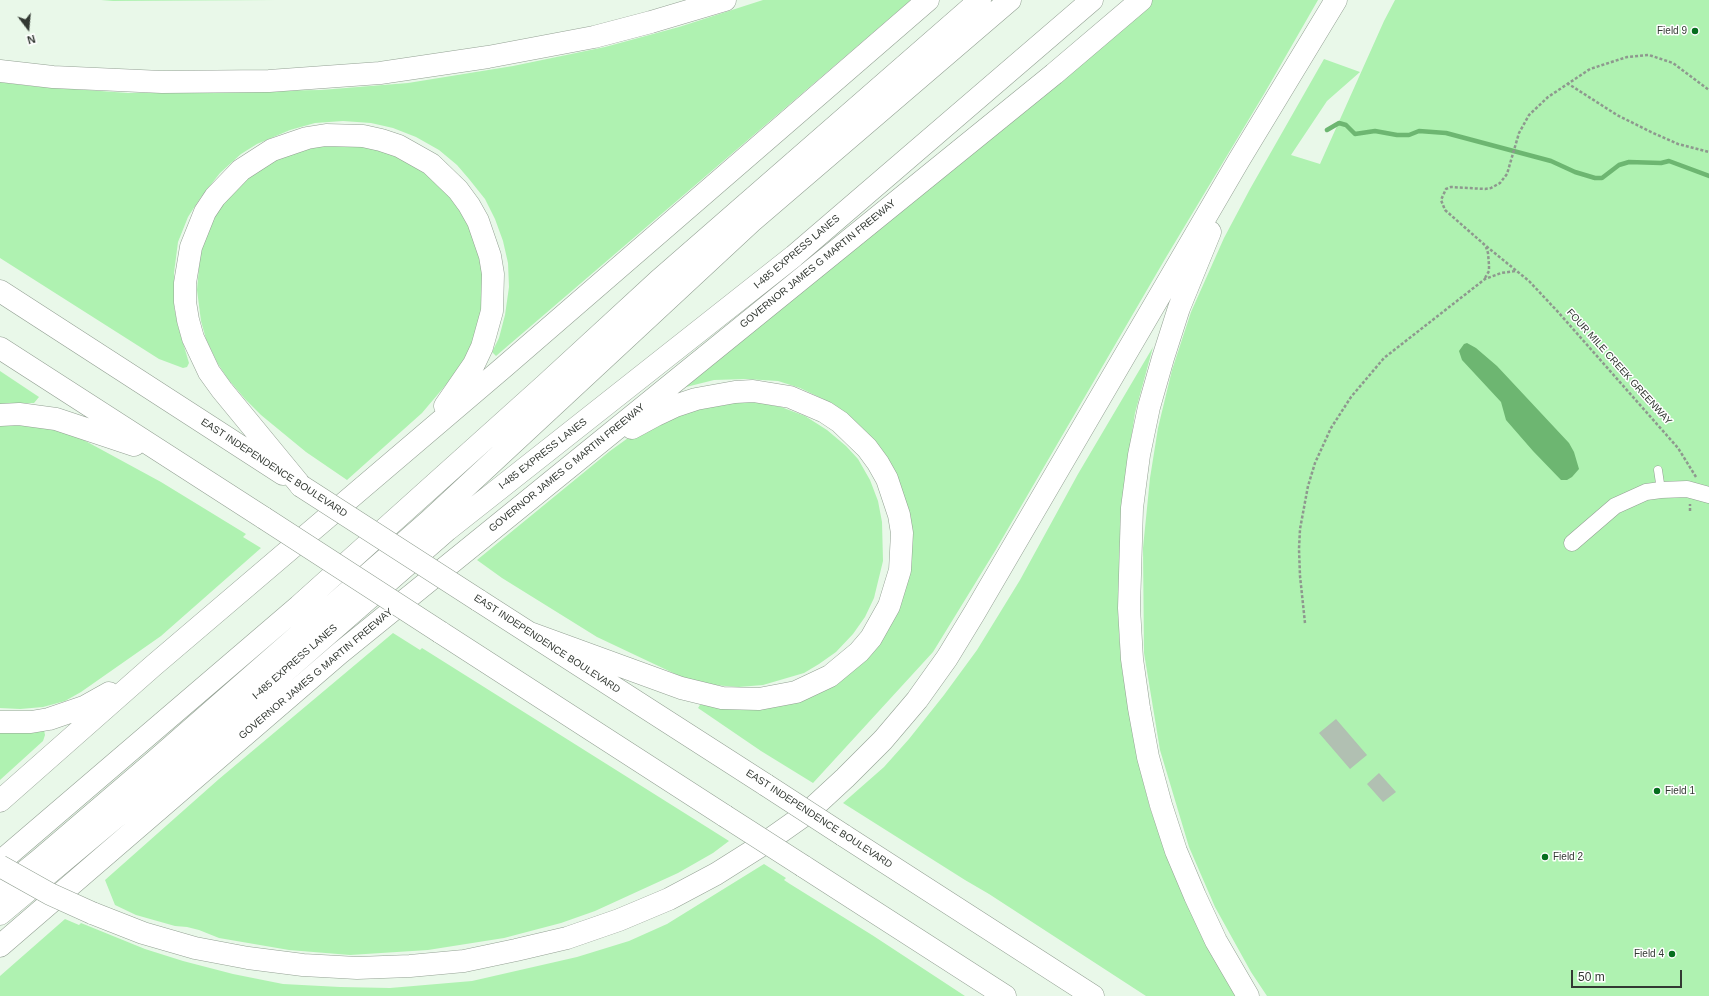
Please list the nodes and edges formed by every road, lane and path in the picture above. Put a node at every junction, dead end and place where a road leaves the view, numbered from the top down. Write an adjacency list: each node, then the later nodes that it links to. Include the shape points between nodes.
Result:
1 (725, 0): 8 (highway, via 594,37 488,58 380,74 269,81 162,82 53,77)
2 (928, 0): 19 (highway)
3 (980, 0): 33 (highway, via 658,281 299,606)
4 (1010, 0): 35 (highway, I-485 EXPRESS LANES, via 751,222 430,521 38,862)
5 (1092, 0): 36 (highway, I-485 EXPRESS LANES, via 794,256 446,530 166,775)
6 (1141, 0): 21 (highway, GOVERNOR JAMES G MARTIN FREEWAY, via 1048,79)
7 (1336, 0): 12 (highway)
8 (0, 71)
9 (1567, 83): 10 (path, FOUR MILE CREEK GREENWAY, via 1590,69 1615,60 1649,55 1674,63); 11 (path, via 1617,115 1651,132 1678,144); 13 (path, FOUR MILE CREEK GREENWAY, via 1529,115 1516,140 1505,178 1495,186 1485,189 1451,187 1442,194 1441,200 1445,210)
10 (1709, 90)
11 (1709, 152)
12 (1240, 160): 34 (highway, bridge, via 979,605 947,658 917,700 883,740 806,814 716,874 669,899 567,938 464,961 357,968 303,965 195,948 143,933 92,914); 40 (highway, via 1179,308 1149,407 1132,508 1129,608 1132,659 1139,708 1148,757 1161,805 1176,851 1195,896 1216,941)
13 (1486, 246): 14 (path, FOUR MILE CREEK GREENWAY); 15 (path, via 1489,271)
14 (1516, 271): 15 (path, via 1500,273); 23 (path, FOUR MILE CREEK GREENWAY, via 1559,313 1650,414 1678,448)
15 (1485, 279): 28 (path, via 1384,358 1351,397 1321,447 1308,486 1300,529 1300,570)
16 (0, 291): 24 (highway, EAST INDEPENDENCE BOULEVARD)
17 (0, 348): 20 (highway)
18 (0, 415): 20 (highway, via 19,414 56,419)
19 (418, 439): 24 (highway, via 462,383 482,347 488,330 492,311 493,274 490,256 478,221 446,176 399,146 363,136 344,134 307,138 284,145 241,170 215,197 205,212 190,247 185,302 193,338 209,372); 30 (highway)
20 (167, 456): 38 (highway, bridge)
21 (575, 463): 29 (highway, via 656,415 696,399 716,394 754,391 790,397 808,404 825,412 854,434 878,463 887,479 902,533 900,570 896,588 881,623 867,643 845,665 813,685 796,692 759,700 722,698 680,688); 37 (highway, GOVERNOR JAMES G MARTIN FREEWAY, via 340,653)
22 (1658, 470): 25 (lane)
23 (1698, 482)
24 (301, 486): 29 (highway, EAST INDEPENDENCE BOULEVARD, bridge)
25 (1661, 490): 26 (street, via 1687,489); 27 (street, via 1646,492 1615,506)
26 (1709, 495)
27 (1572, 543)
28 (1305, 623)
29 (530, 633): 39 (highway, EAST INDEPENDENCE BOULEVARD, bridge)
30 (153, 666): 31 (highway, via 101,698 67,714 31,722); 32 (highway)
31 (0, 722)
32 (0, 801)
33 (0, 862)
34 (0, 866)
35 (0, 892)
36 (0, 914)
37 (0, 946)
38 (1005, 996)
39 (1093, 996)
40 (1248, 996)

